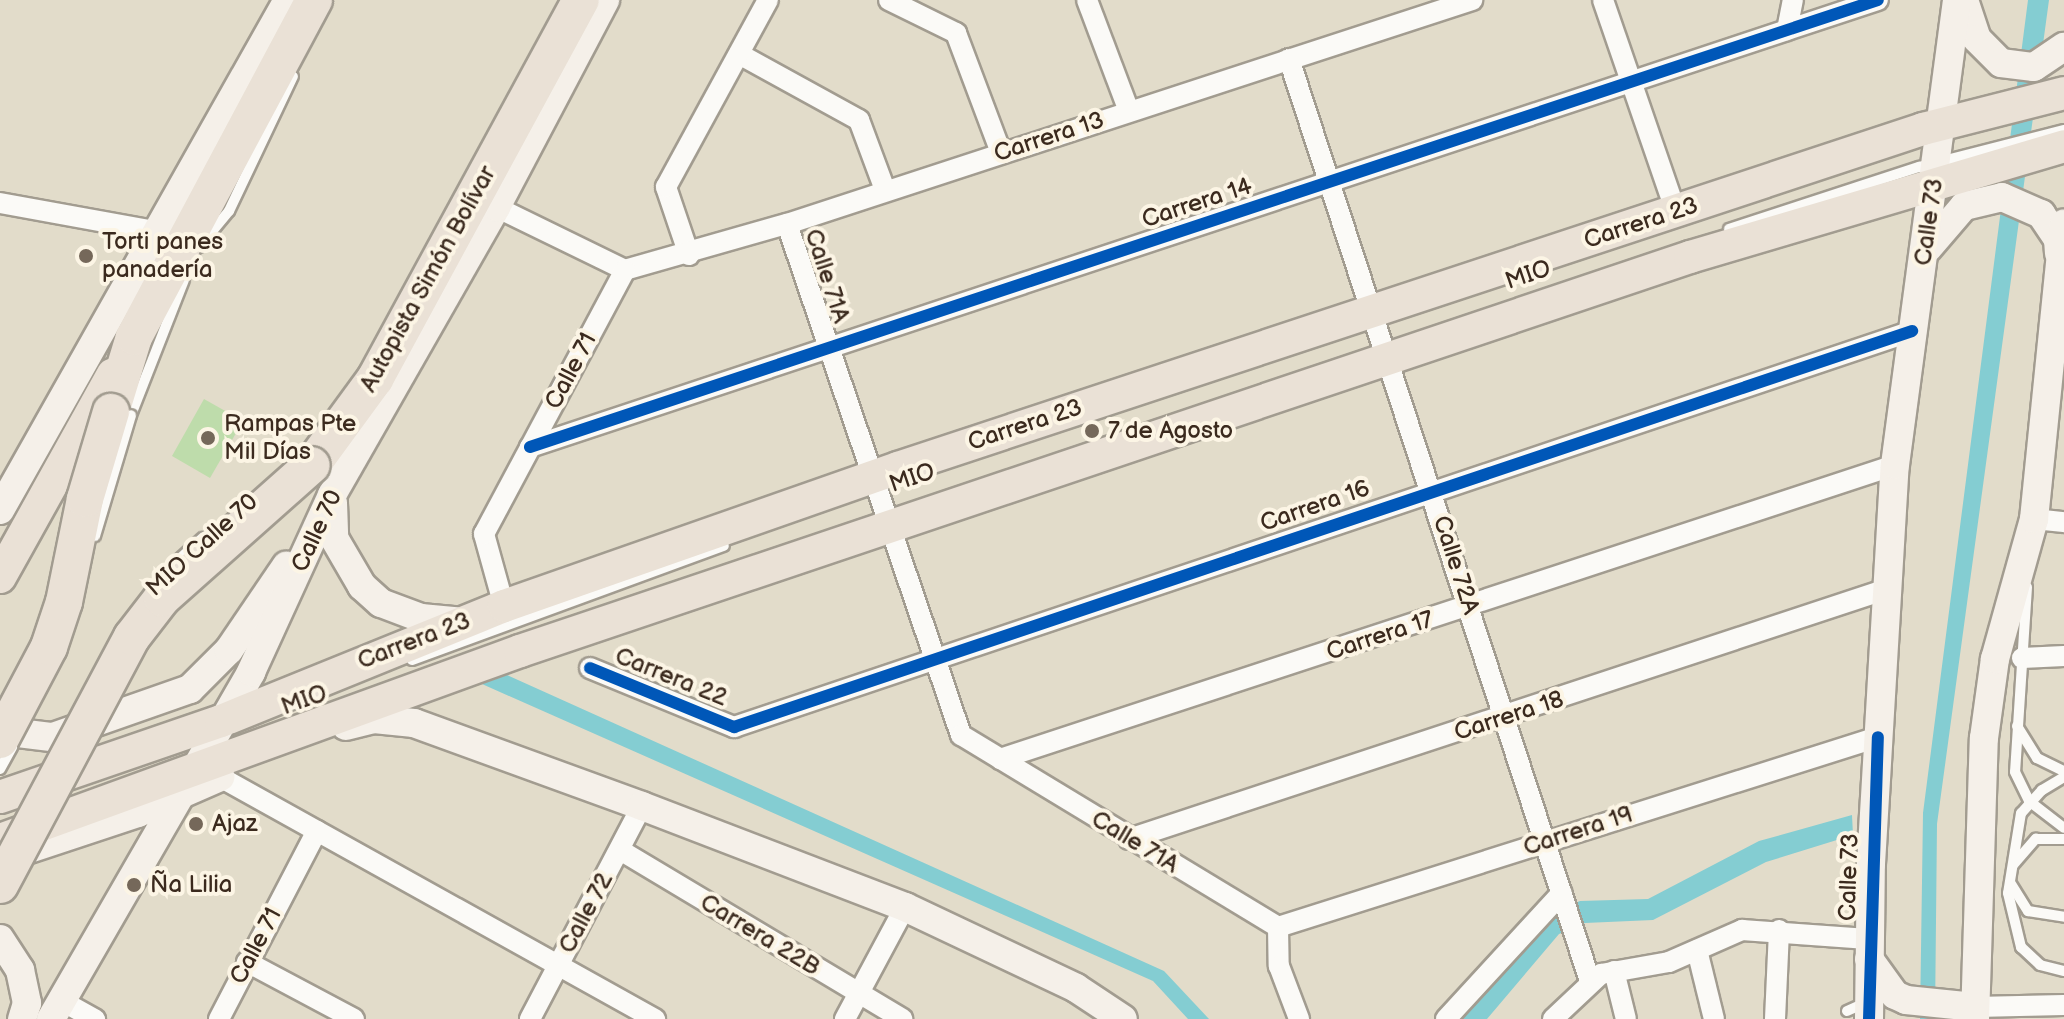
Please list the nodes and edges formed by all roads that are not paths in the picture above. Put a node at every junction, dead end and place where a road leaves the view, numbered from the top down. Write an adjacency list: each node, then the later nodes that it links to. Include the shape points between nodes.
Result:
1 (288, 0): 36 (street)
2 (314, 0): 36 (highway)
3 (581, 0): 40 (highway, Autopista Simón Bolívar)
4 (605, 0): 31 (street, Calle 70)
5 (768, 0): 17 (street)
6 (889, 0): 26 (street, via 956,33)
7 (1087, 0): 23 (street)
8 (1472, 0): 14 (street, Carrera 13)
9 (1603, 0): 20 (street)
10 (1793, 0): 15 (street)
11 (1878, 0): 15 (street, Carrera 14)
12 (1957, 0): 25 (street, Calle 73)
13 (1964, 0): 16 (street, via 1977,39 2001,63 2034,67)
14 (1442, 5): 18 (street, Carrera 13)
15 (1787, 30): 20 (street, Carrera 14)
16 (2064, 47)
17 (739, 54): 29 (street, via 859,120); 38 (street, via 666,187)
18 (1289, 59): 23 (street, Carrera 13); 28 (street, Calle 72A)
19 (296, 69): 54 (lane, via 229,211 198,249)
20 (1630, 82): 28 (street, Carrera 14); 32 (street)
21 (2064, 93): 25 (main road, Carrera 23)
22 (2064, 106): 25 (lane)
23 (1129, 111): 26 (street, Carrera 13)
24 (2062, 139): 25 (main road, Carrera 23)
25 (1948, 147): 32 (main road, Carrera 23); 35 (lane); 37 (street, Calle 73); 50 (main road, Carrera 23)
26 (1001, 153): 29 (street, Carrera 13)
27 (1831, 174): 39 (lane, MIO)
28 (1330, 182): 45 (street, Calle 72A); 49 (street, Carrera 14)
29 (885, 190): 33 (street, Carrera 13)
30 (0, 203): 36 (street)
31 (496, 207): 42 (street); 44 (street, Calle 70)
32 (1676, 212): 45 (main road, Carrera 23)
33 (787, 224): 38 (street, Carrera 13); 49 (street, Calle 71A)
34 (2061, 232): 37 (street, via 2034,209 2002,197 1970,203 1946,223); 43 (street)
35 (1715, 234)
36 (173, 238): 47 (highway); 64 (street)
37 (1925, 253): 46 (street, Calle 73)
38 (689, 255): 42 (street, Carrera 13)
39 (1559, 264)
40 (438, 268): 44 (highway); 48 (highway, Autopista Simón Bolívar)
41 (1611, 269): 50 (lane, MIO)
42 (625, 270): 55 (street, Calle 71)
43 (2062, 270): 52 (street)
44 (436, 310): 48 (highway); 62 (street, Calle 70)
45 (1376, 322): 50 (street, Calle 72A); 59 (main road, Carrera 23)
46 (1912, 331): 58 (street, Calle 73); 61 (street, Carrera 16)
47 (134, 337): 54 (highway); 71 (main road)
48 (399, 337): 57 (highway, Autopista Simón Bolívar, via 346,422)
49 (827, 348): 55 (street, Carrera 14); 59 (street, Calle 71A)
50 (1386, 353): 53 (lane, MIO); 61 (street, Calle 72A); 65 (main road, Carrera 23)
51 (354, 384): 57 (lane, MIO Calle 70)
52 (2056, 395): 68 (street)
53 (1214, 403)
54 (121, 414): 73 (lane, bridge); 95 (highway, bridge, via 85,499 49,647)
55 (530, 447): 78 (street, Calle 71, via 484,534)
56 (1005, 447): 59 (lane, MIO)
57 (306, 456): 60 (lane, MIO Calle 70); 116 (highway, Autopista Simón Bolívar, bridge, via 162,598 132,637)
58 (1895, 465): 76 (street, Calle 73); 79 (street, Carrera 17)
59 (873, 484): 63 (lane, MIO); 65 (street, Calle 71A); 78 (main road, Carrera 23)
60 (266, 487)
61 (1431, 491): 79 (street, Calle 72A); 83 (street, Carrera 16)
62 (332, 495): 67 (street, Calle 70); 80 (street, via 334,538 362,586 381,603 421,618)
63 (843, 502)
64 (0, 510)
65 (885, 517): 83 (street, Calle 71A); 101 (main road, Carrera 23)
66 (2064, 522): 68 (street)
67 (319, 524): 90 (street, via 229,650 190,689 53,737 18,733); 93 (street, Calle 70, via 251,672)
68 (2033, 524): 84 (lane); 133 (street, via 1995,659 1984,738)
69 (211, 532): 74 (lane, MIO Calle 70, bridge)
70 (742, 539): 85 (lane)
71 (20, 541): 75 (main road); 77 (street)
72 (778, 549): 101 (lane, MIO)
73 (92, 550)
74 (169, 568)
75 (0, 577)
76 (1887, 589): 88 (street, Carrera 18); 94 (street, Calle 73)
77 (0, 593)
78 (504, 606): 80 (main road, Carrera 23)
79 (1470, 607): 88 (street, Calle 72A); 97 (street, Carrera 17)
80 (464, 622): 93 (main road, Carrera 23)
81 (72, 623): 99 (lane, bridge)
82 (2064, 656): 84 (street)
83 (932, 658): 92 (street, Carrera 16); 97 (street, Calle 71A, via 961,735)
84 (2022, 658): 91 (lane)
85 (395, 666)
86 (590, 668): 92 (street, Carrera 22)
87 (366, 677): 93 (lane, MIO)
88 (1506, 717): 109 (street, Carrera 18); 112 (street, Calle 72A)
89 (70, 721): 96 (lane)
90 (0, 722)
91 (2016, 724): 100 (lane, via 2037,758); 102 (lane, via 2015,772)
92 (734, 727)
93 (217, 728): 101 (street, Calle 70); 103 (main road, Carrera 23); 105 (lane, MIO)
94 (1878, 737): 112 (street, Carrera 19); 129 (street, Calle 73)
95 (0, 740)
96 (56, 747)
97 (1000, 759): 109 (street, Calle 71A)
98 (49, 760): 103 (lane)
99 (0, 769)
100 (2064, 774): 102 (lane)
101 (198, 776): 104 (street, via 348,725 396,718); 106 (lane, MIO); 108 (street); 111 (main road); 114 (street, Carrera 23); 132 (street, Calle 70)
102 (2029, 801): 107 (lane); 115 (lane, via 2018,820)
103 (16, 803): 114 (lane)
104 (642, 806): 113 (street, Calle 72); 118 (street)
105 (0, 807)
106 (0, 826)
107 (2064, 828)
108 (317, 831): 124 (street, Calle 71); 125 (street)
109 (1129, 839): 120 (street, Calle 71A)
110 (2064, 839): 115 (lane, via 2029,843)
111 (0, 840)
112 (1546, 841): 117 (street, Calle 72A); 120 (street, Carrera 19)
113 (620, 850): 125 (street, Calle 72); 130 (street, Carrera 22B)
114 (0, 856)
115 (2009, 873): 119 (lane, via 2015,895 2028,911); 127 (lane, via 2010,915 2021,947 2040,965)
116 (0, 885)
117 (1564, 896): 128 (street, Calle 72A); 144 (street)
118 (905, 907): 130 (street); 142 (street, via 1064,982)
119 (2064, 917)
120 (1278, 927): 143 (street, via 1279,966)
121 (1779, 930): 123 (street, via 1742,930); 129 (street); 148 (street)
122 (0, 939): 134 (street, via 20,970 27,1003)
123 (1697, 950): 126 (street, via 1669,962); 147 (street)
124 (247, 962): 136 (street, Calle 71); 137 (street)
125 (559, 965): 138 (street, Calle 72); 139 (street)
126 (1614, 971): 128 (street); 146 (street)
127 (2064, 971)
128 (1590, 981): 145 (street)
129 (1868, 985): 133 (street, via 1906,1000)
130 (858, 994): 140 (street); 141 (street, Carrera 22B)
131 (2064, 1005): 133 (street)
132 (56, 1010): 135 (street)
133 (1965, 1011)
134 (22, 1019)
135 (95, 1019)
136 (219, 1019)
137 (354, 1019)
138 (530, 1019)
139 (655, 1019)
140 (845, 1019)
141 (902, 1019)
142 (1123, 1019)
143 (1299, 1019)
144 (1446, 1019)
145 (1553, 1019)
146 (1626, 1019)
147 (1714, 1019)
148 (1775, 1019)

